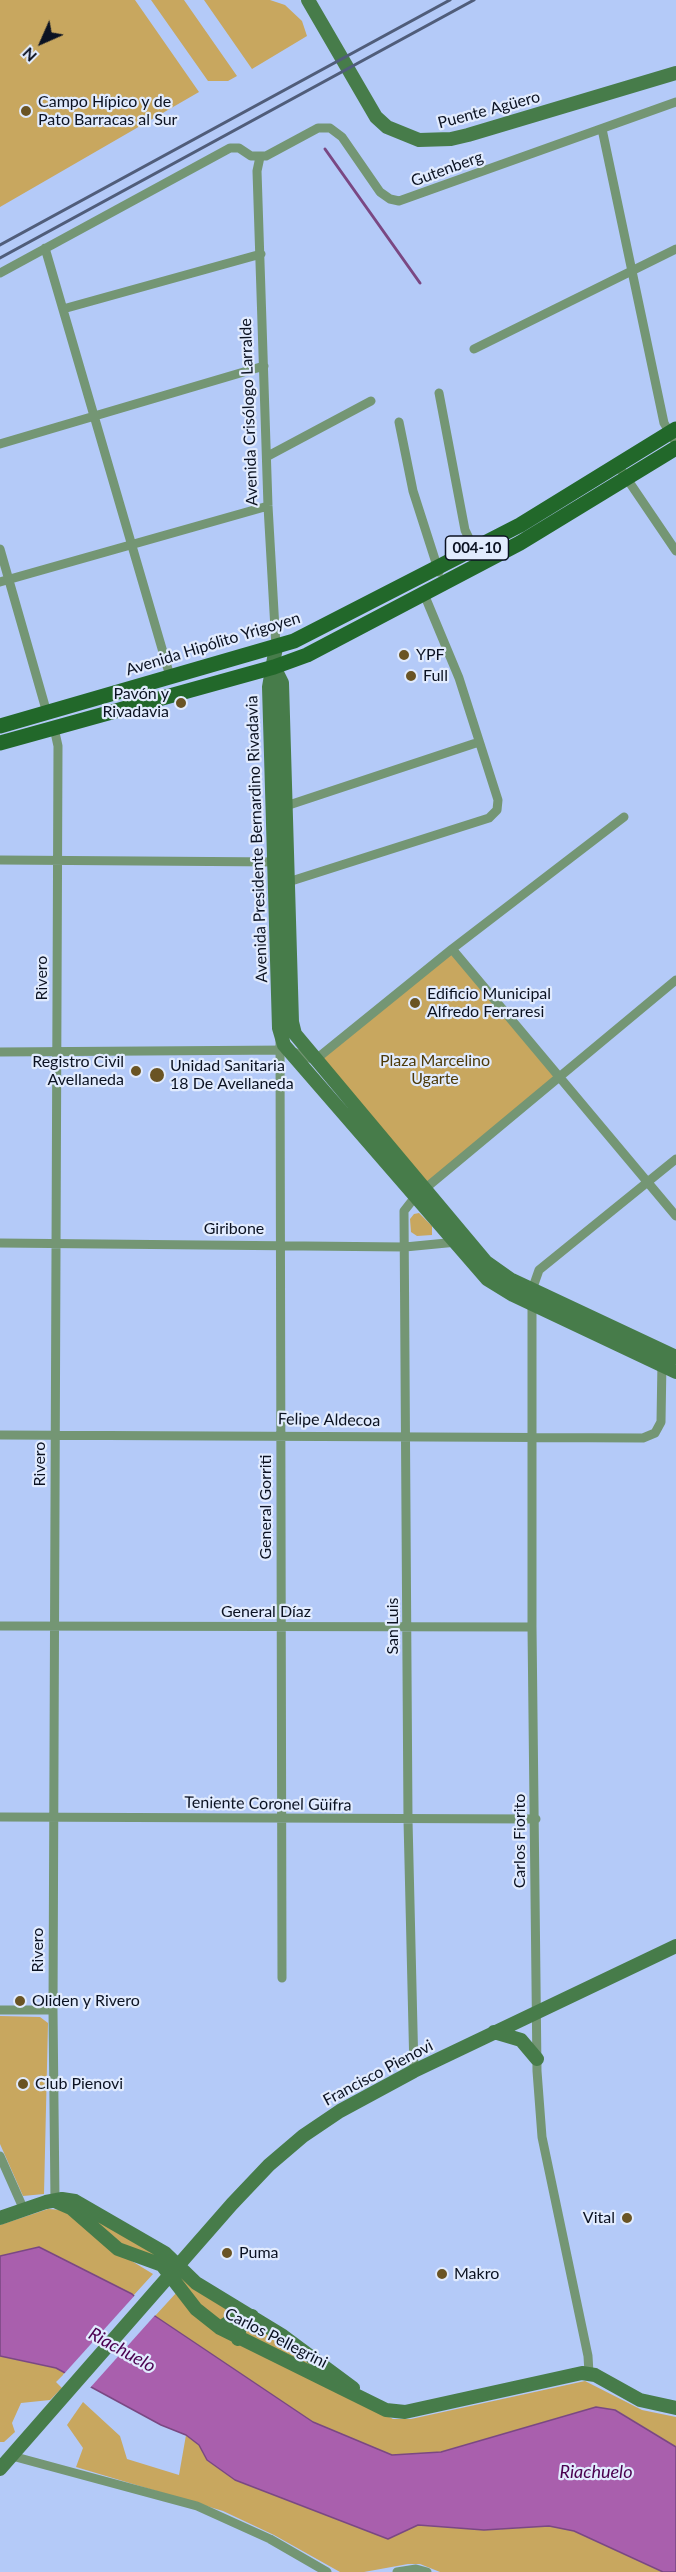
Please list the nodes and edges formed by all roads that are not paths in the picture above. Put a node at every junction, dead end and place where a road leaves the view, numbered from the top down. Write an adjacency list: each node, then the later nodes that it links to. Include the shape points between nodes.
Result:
1 (308, 0): 2 (main road, Puente Agüero, via 364,101 387,127 419,140 468,135)
2 (676, 73)
3 (676, 102): 4 (street, Gutenberg)
4 (602, 129): 5 (street, Gutenberg, via 399,201 380,192 342,137 330,128 318,128); 9 (street)
5 (260, 157): 6 (street, via 230,148); 8 (street, Avenida Crisólogo Larralde, via 257,171)
6 (45, 248): 10 (street); 11 (street)
7 (676, 249): 9 (street)
8 (261, 254): 11 (street); 13 (street, Avenida Crisólogo Larralde)
9 (633, 271): 12 (street); 18 (street, via 664,423)
10 (0, 273)
11 (63, 309): 16 (street)
12 (474, 349)
13 (264, 366): 16 (street); 21 (street, Avenida Crisólogo Larralde)
14 (439, 393): 27 (street, via 465,530)
15 (371, 401): 21 (street)
16 (94, 417): 19 (street); 25 (street)
17 (399, 422): 29 (street, via 412,491)
18 (674, 435): 22 (main road, Avenida Hipólito Yrigoyen / 004-10)
19 (0, 444)
20 (676, 448): 23 (main road, Avenida Hipólito Yrigoyen / 004-10)
21 (268, 456): 24 (street, Avenida Crisólogo Larralde)
22 (618, 464): 23 (street); 27 (main road, Avenida Hipólito Yrigoyen / 004-10)
23 (626, 479): 28 (street); 29 (main road, Avenida Hipólito Yrigoyen / 004-10, via 530,537)
24 (268, 506): 25 (street); 32 (street, Avenida Crisólogo Larralde)
25 (132, 545): 30 (street); 34 (street)
26 (0, 549): 30 (street)
27 (474, 549): 29 (main road, Avenida Hipólito Yrigoyen / 004-10)
28 (676, 551)
29 (441, 575): 31 (main road, Avenida Hipólito Yrigoyen / 004-10); 32 (main road, Avenida Hipólito Yrigoyen / 004-10)
30 (4, 581): 35 (street)
31 (424, 594): 33 (main road, Avenida Hipólito Yrigoyen / 004-10, via 307,655); 38 (street, via 454,662)
32 (276, 647): 33 (main road, Avenida Crisólogo Larralde); 34 (main road, Avenida Hipólito Yrigoyen / 004-10)
33 (274, 667): 37 (main road, Avenida Hipólito Yrigoyen / 004-10); 40 (main road, Avenida Presidente Bernardino Rivadavia, via 282,683); 44 (main road, Avenida Presidente Bernardino Rivadavia, via 269,687)
34 (170, 676): 35 (main road, Avenida Hipólito Yrigoyen / 004-10)
35 (47, 712): 36 (main road, Avenida Hipólito Yrigoyen / 004-10)
36 (0, 726)
37 (54, 728): 39 (main road, Avenida Hipólito Yrigoyen / 004-10); 43 (street, Rivero, via 58,746)
38 (479, 742): 40 (street); 45 (street, via 498,800 497,810 489,818)
39 (0, 743)
40 (286, 806): 44 (main road, Avenida Presidente Bernardino Rivadavia)
41 (624, 817): 46 (street)
42 (0, 860): 43 (street)
43 (58, 860): 44 (street); 50 (street, Rivero)
44 (281, 862): 45 (main road, Avenida Presidente Bernardino Rivadavia)
45 (282, 883): 48 (main road, Avenida Presidente Bernardino Rivadavia); 51 (main road, Avenida Presidente Bernardino Rivadavia, via 293,1028)
46 (452, 948): 51 (street); 52 (street)
47 (676, 980): 52 (street)
48 (282, 1045): 50 (street); 51 (street); 55 (main road, Avenida Presidente Bernardino Rivadavia); 61 (street, General Gorriti)
49 (0, 1052): 50 (street)
50 (57, 1052): 59 (street, Rivero)
51 (315, 1060): 55 (main road, Avenida Presidente Bernardino Rivadavia)
52 (559, 1076): 54 (street); 55 (street)
53 (676, 1159): 54 (street)
54 (647, 1182): 56 (street); 63 (street, via 539,1270)
55 (420, 1193): 57 (main road, Avenida Presidente Bernardino Rivadavia); 60 (main road, Avenida Presidente Bernardino Rivadavia); 62 (street, San Luis, via 404,1211)
56 (676, 1216)
57 (468, 1241): 60 (street, Giribone); 63 (main road, Avenida Presidente Bernardino Rivadavia, via 498,1272)
58 (0, 1243): 59 (street, Giribone)
59 (56, 1243): 61 (street, Giribone); 69 (street, Rivero)
60 (453, 1243): 62 (street, Giribone); 63 (main road, Avenida Presidente Bernardino Rivadavia, via 492,1283)
61 (279, 1244): 62 (street, Giribone); 66 (street, General Gorriti)
62 (405, 1246): 70 (street, San Luis)
63 (532, 1297): 64 (main road, Avenida Presidente Bernardino Rivadavia); 68 (street, Carlos Fiorito)
64 (667, 1358): 65 (main road, Avenida Presidente Bernardino Rivadavia); 68 (street, Felipe Aldecoa, via 661,1422 656,1433 643,1437)
65 (676, 1372)
66 (281, 1434): 69 (street, Felipe Aldecoa); 70 (street, Felipe Aldecoa); 73 (street, General Gorriti)
67 (0, 1435): 69 (street, Felipe Aldecoa)
68 (532, 1435): 70 (street, Felipe Aldecoa); 75 (street, Carlos Fiorito)
69 (55, 1436): 72 (street, Rivero)
70 (407, 1437): 74 (street, San Luis)
71 (0, 1626): 72 (street, General Díaz)
72 (55, 1627): 73 (street, General Díaz); 76 (street, Rivero)
73 (281, 1627): 74 (street, General Díaz); 78 (street, General Gorriti)
74 (408, 1627): 75 (street, General Díaz); 79 (street, San Luis)
75 (532, 1627): 80 (street, Carlos Fiorito)
76 (54, 1816): 77 (street, Teniente Coronel Güifra); 78 (street, Teniente Coronel Güifra); 84 (street, Rivero)
77 (0, 1817)
78 (280, 1819): 79 (street, Teniente Coronel Güifra); 82 (street, General Gorriti)
79 (408, 1820): 80 (street, Teniente Coronel Güifra); 88 (street, San Luis)
80 (536, 1820): 85 (street, Carlos Fiorito)
81 (676, 1946): 85 (main road, Francisco Pienovi)
82 (282, 1978)
83 (0, 2010): 84 (street)
84 (53, 2010): 90 (street, Rivero)
85 (535, 2012): 86 (main road, Francisco Pienovi); 87 (street, Carlos Fiorito)
86 (494, 2032): 87 (main road, via 521,2040); 88 (main road, Francisco Pienovi)
87 (537, 2059): 100 (street, Carlos Fiorito, via 542,2137)
88 (414, 2071): 95 (main road, Francisco Pienovi, via 340,2111 286,2148)
89 (0, 2156): 91 (street)
90 (55, 2201): 91 (main road, Carlos Pellegrini); 93 (main road, Carlos Pellegrini, via 75,2201); 94 (main road, Carlos Pellegrini, via 71,2208)
91 (24, 2210): 92 (main road, Carlos Pellegrini)
92 (0, 2218)
93 (125, 2231): 94 (main road, via 113,2237); 95 (main road, Carlos Pellegrini, via 165,2253)
94 (114, 2246): 95 (main road, Carlos Pellegrini)
95 (174, 2270): 96 (main road, Carlos Pellegrini); 98 (main road, Carlos Pellegrini, via 196,2309); 103 (main road, Francisco Pienovi)
96 (234, 2306): 97 (main road, Carlos Pellegrini); 98 (main road, via 232,2320)
97 (252, 2316): 99 (main road, via 240,2325); 101 (main road, Carlos Pellegrini)
98 (220, 2328): 99 (main road, Carlos Pellegrini)
99 (238, 2339): 101 (main road, Carlos Pellegrini)
100 (589, 2373): 101 (main road, Carlos Pellegrini, via 405,2412); 102 (main road, via 640,2400)
101 (379, 2408)
102 (676, 2408)
103 (4, 2462): 104 (street, via 197,2506 270,2539)
104 (327, 2572)
105 (397, 2572): 106 (street)
106 (427, 2572)

